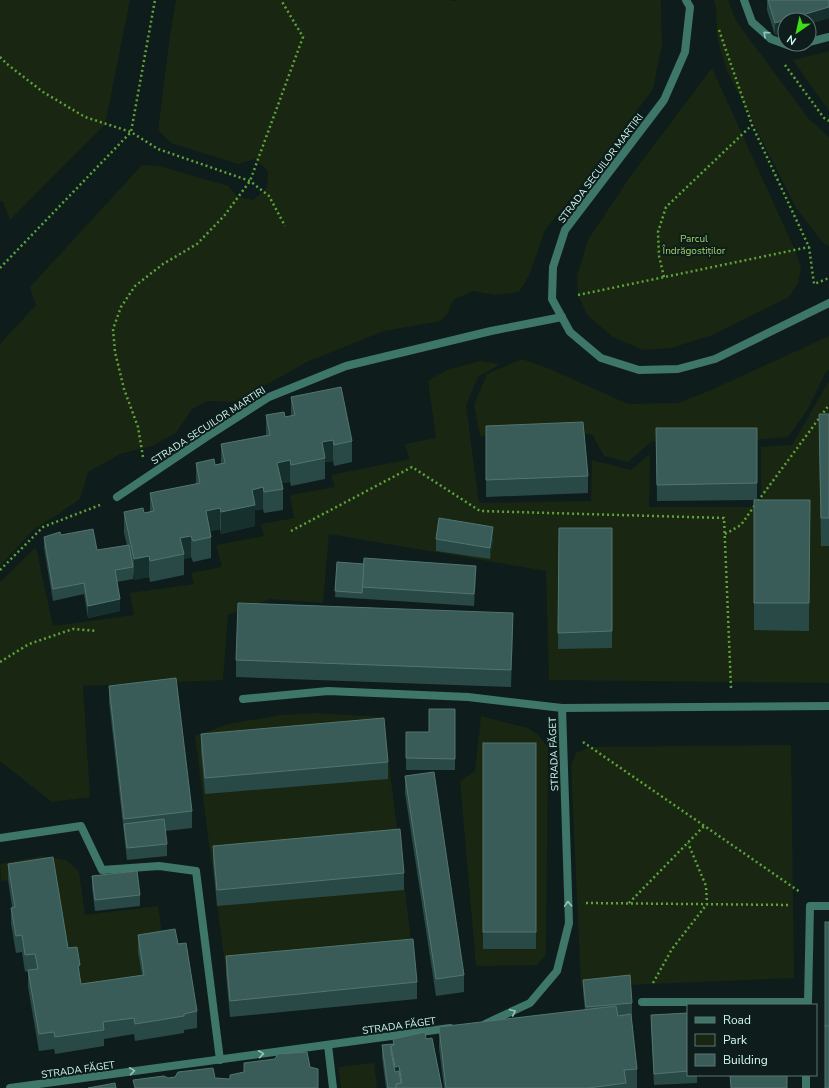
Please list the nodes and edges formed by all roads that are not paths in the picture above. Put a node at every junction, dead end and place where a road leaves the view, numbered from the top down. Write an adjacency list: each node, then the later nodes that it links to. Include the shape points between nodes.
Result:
1 (686, 0): 7 (street, STRADA SECUILOR MARTIRI, via 690,7 685,52 664,100 565,230 553,267 552,299)
2 (744, 0): 5 (street, one-way to 2, via 752,22)
3 (829, 37): 4 (street)
4 (817, 40)
5 (777, 41)
6 (829, 303): 7 (street, STRADA SECUILOR MARTIRI, via 715,359 678,369 639,370 601,358 570,332)
7 (562, 317): 8 (street, STRADA SECUILOR MARTIRI, via 491,331 346,366 269,396)
8 (117, 497)
9 (243, 699): 11 (street, STRADA FĂGET, via 328,691 468,697)
10 (829, 706): 11 (street, STRADA FĂGET)
11 (562, 708): 16 (street, STRADA FĂGET, one-way to 11, via 488,1023 530,1003 557,971 569,923)
12 (0, 838): 19 (street, via 82,826 102,870 159,866 196,871)
13 (825, 906): 15 (street, via 810,906)
14 (642, 1002): 15 (street)
15 (808, 1003)
16 (473, 1025)
17 (458, 1027): 18 (street, STRADA FĂGET)
18 (328, 1045): 19 (street, STRADA FĂGET, one-way to 18); 22 (street)
19 (220, 1060): 21 (street, STRADA FĂGET, one-way to 19)
20 (806, 1076): 23 (street)
21 (10, 1088)
22 (333, 1088)
23 (806, 1088)

